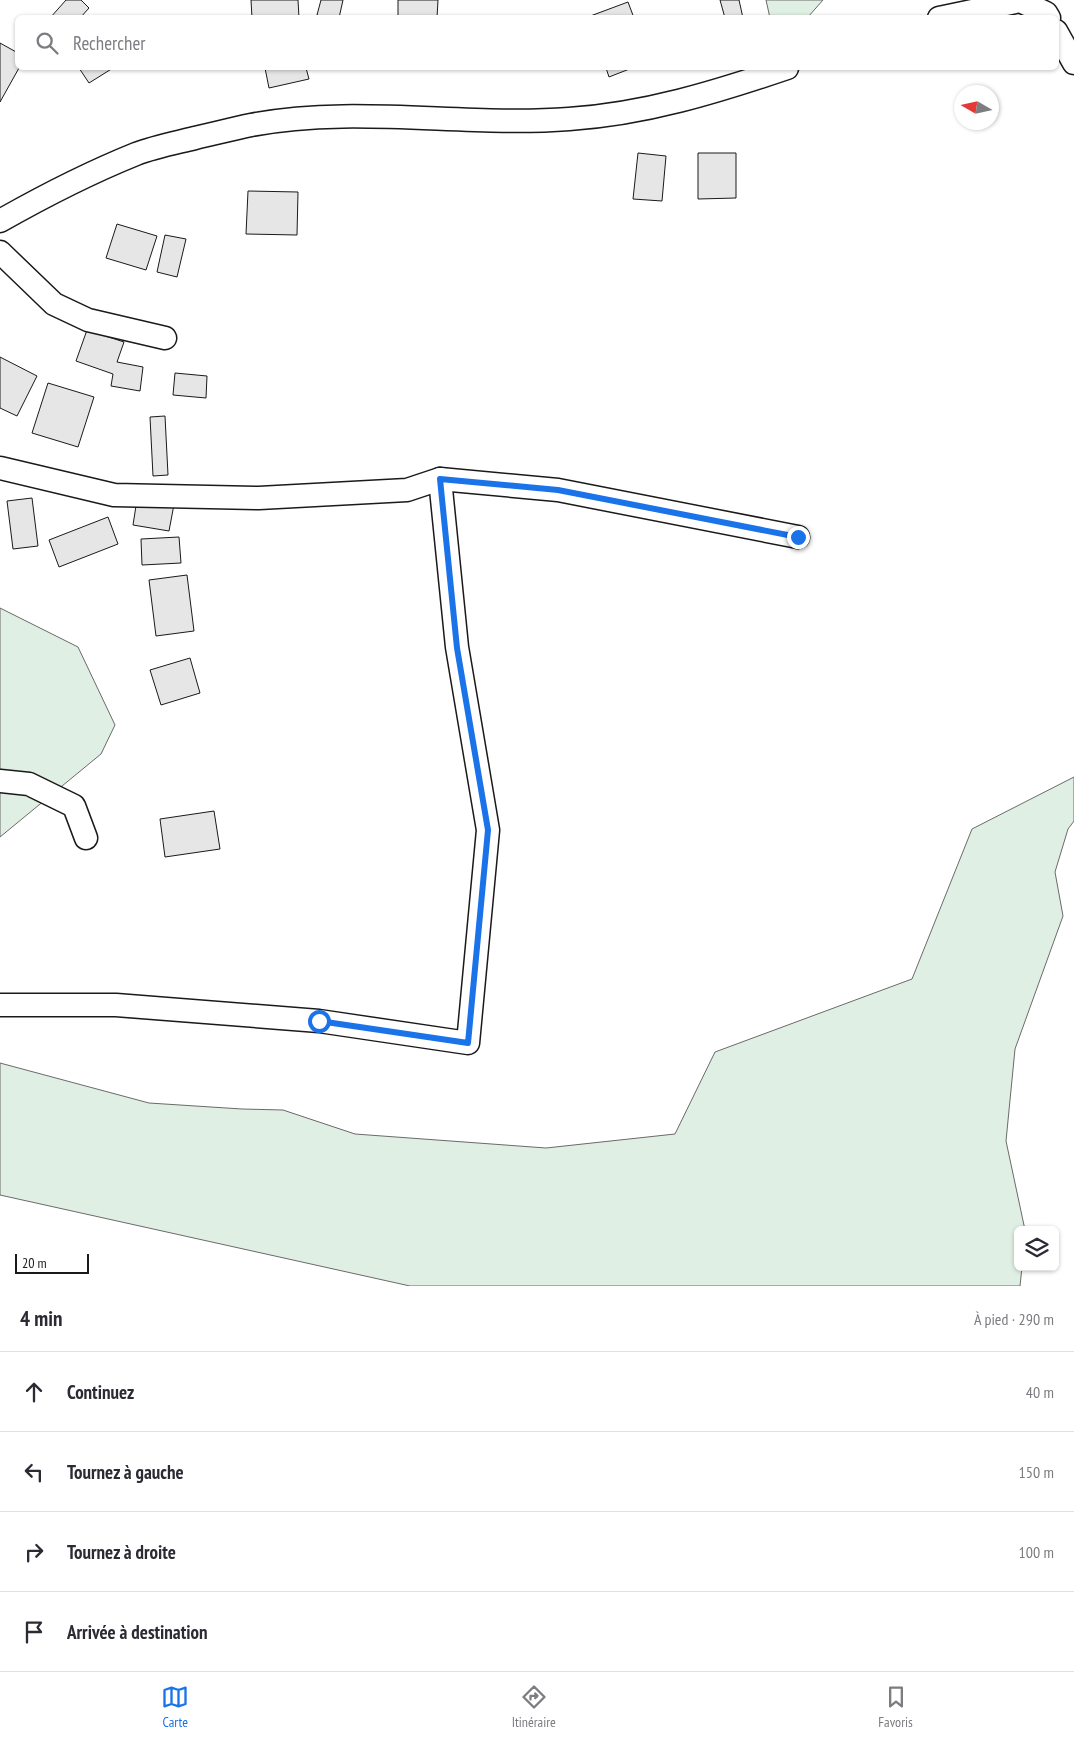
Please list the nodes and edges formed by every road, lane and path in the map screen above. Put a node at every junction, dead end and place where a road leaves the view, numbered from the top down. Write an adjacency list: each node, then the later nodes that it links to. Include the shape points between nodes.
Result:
1 (1020, 0): 2 (street); 3 (street)
2 (952, 15)
3 (1047, 15)
4 (1059, 36): 5 (street)
5 (1074, 63)
6 (781, 70): 7 (street, via 687,100 569,120 359,117 303,118 252,125 137,154 54,191)
7 (0, 221)
8 (0, 252): 9 (street, via 54,304 88,320)
9 (165, 338)
10 (0, 468): 11 (street, via 114,495 259,498 407,490)
11 (440, 479): 12 (street, via 558,490); 15 (street, via 457,648 488,830 468,1043 319,1021 135,1006)
12 (798, 537)
13 (0, 781): 14 (street, via 29,784 74,806)
14 (86, 838)
15 (0, 1005)

